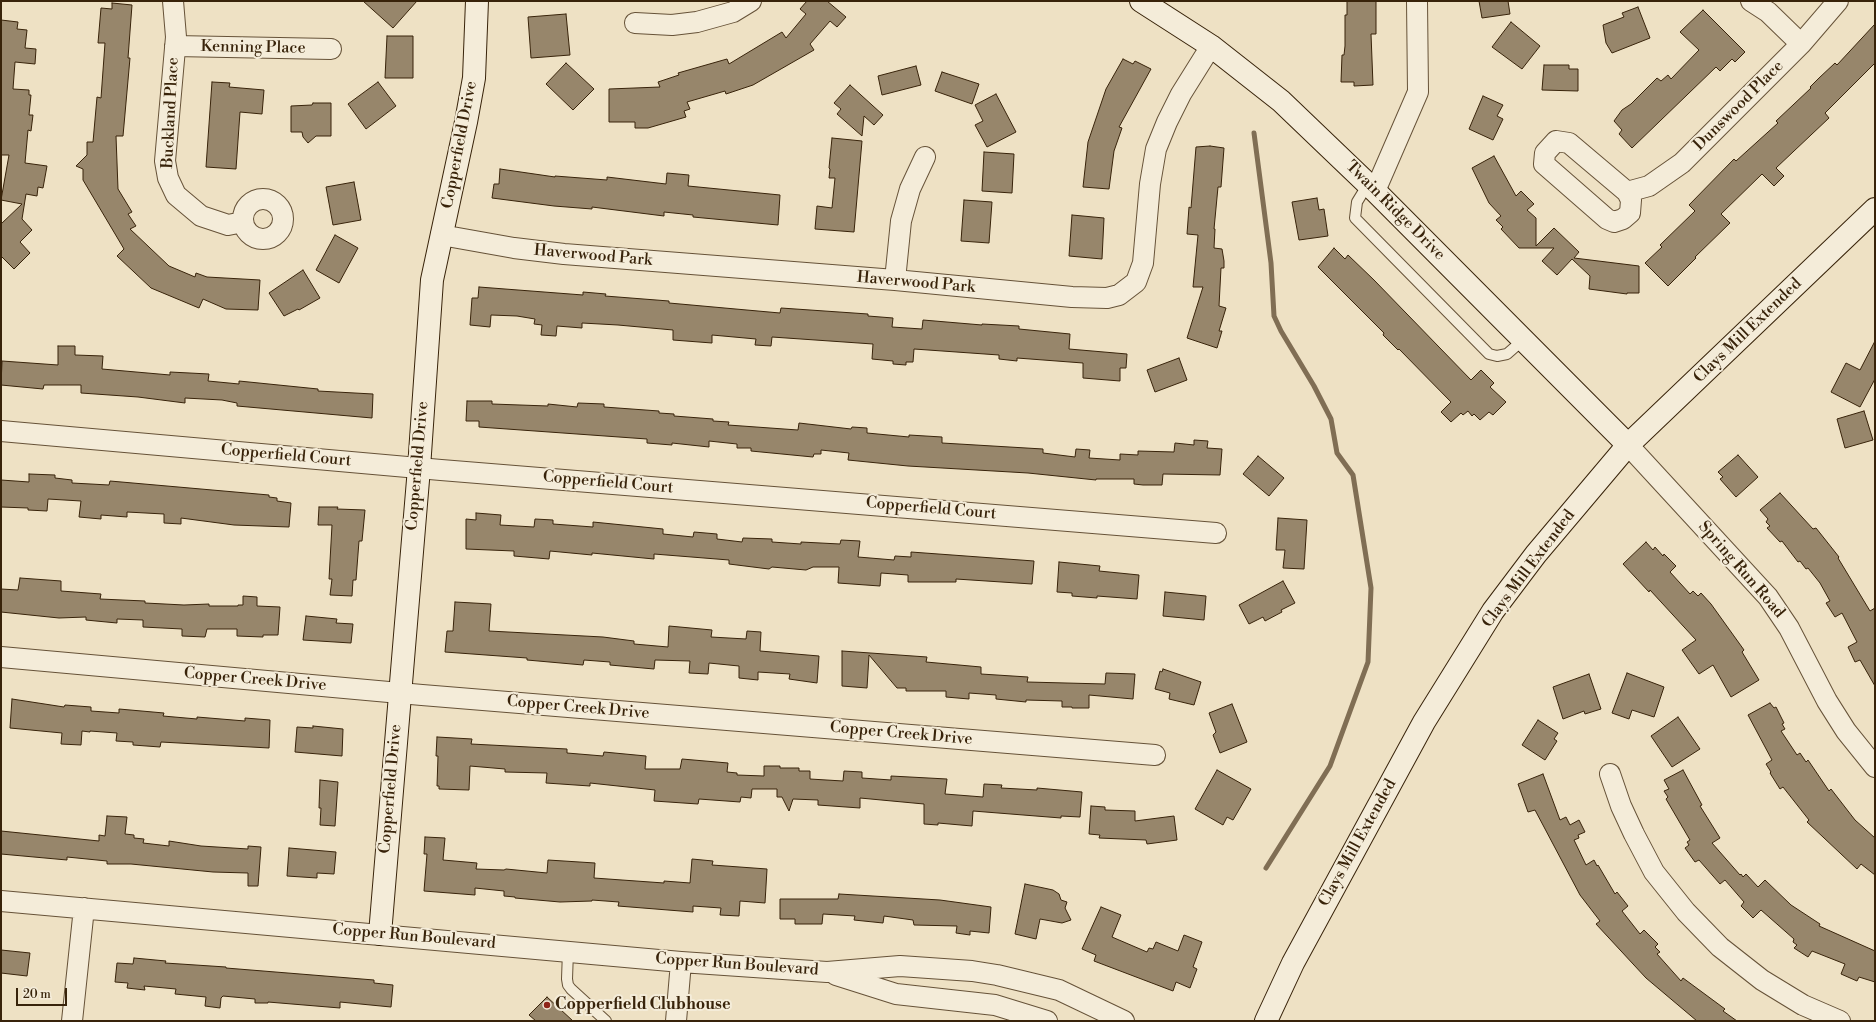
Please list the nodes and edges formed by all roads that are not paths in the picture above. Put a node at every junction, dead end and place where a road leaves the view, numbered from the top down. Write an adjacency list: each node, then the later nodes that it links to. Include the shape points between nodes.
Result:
1 (173, 1): 10 (street, Buckland Place)
2 (477, 1): 18 (street, Copperfield Drive, via 474,78 456,172)
3 (751, 1): 8 (street, via 733,12 697,22 672,25)
4 (1140, 1): 11 (street, Twain Ridge Drive)
5 (1417, 1): 14 (street, via 1418,92)
6 (1751, 1): 9 (street, via 1768,12)
7 (1838, 1): 9 (street, Dunswood Place)
8 (635, 23)
9 (1801, 44): 15 (street, Dunswood Place, via 1682,163 1649,186)
10 (175, 46): 12 (street, Kenning Place); 17 (street, Buckland Place, via 165,161 168,178 176,195 202,216 228,225)
11 (1211, 46): 14 (street, Twain Ridge Drive, via 1281,101); 19 (street, Haverwood Park, via 1181,94 1156,149 1143,263 1136,282 1127,290 1107,298 1072,297)
12 (331, 49)
13 (925, 157): 19 (street, via 910,189 901,221)
14 (1372, 187): 20 (street, Twain Ridge Drive); 20 (lane, via 1357,202 1354,218 1489,354 1507,354)
15 (1627, 192)
16 (1875, 209): 22 (street, Clays Mill Extended)
17 (243, 222)
18 (440, 235): 19 (street, Haverwood Park, via 564,254); 23 (street, Copperfield Drive, via 432,280)
19 (895, 280)
20 (1523, 340): 22 (street, Twain Ridge Drive)
21 (1, 431): 23 (street, Copperfield Court)
22 (1628, 445): 28 (street, Spring Run Road, via 1768,597 1789,628 1827,701 1846,731); 41 (street, Clays Mill Extended, via 1536,554 1493,611 1424,722 1293,964)
23 (418, 468): 24 (street, Copperfield Court); 26 (street, Copperfield Drive)
24 (1216, 533)
25 (1, 657): 26 (street, Copper Creek Drive)
26 (399, 693): 27 (street, Copper Creek Drive); 32 (street, Copperfield Drive)
27 (1155, 755)
28 (1875, 767)
29 (1610, 774): 42 (street, via 1631,827 1654,872 1686,912 1720,947 1762,980 1804,1005)
30 (1, 901): 31 (street, Copper Run Boulevard)
31 (84, 908): 32 (street, Copper Run Boulevard); 36 (street)
32 (380, 934): 33 (street, Copper Run Boulevard)
33 (568, 951): 34 (street, Copper Run Boulevard); 37 (lane, via 568,985)
34 (681, 962): 35 (street, Copper Run Boulevard); 38 (street)
35 (827, 972): 39 (street, Copper Run Boulevard, via 896,994 995,1005); 40 (street, Copper Run Boulevard, via 900,966 997,975 1059,990)
36 (72, 1021)
37 (606, 1021)
38 (676, 1021)
39 (1047, 1021)
40 (1124, 1021)
41 (1266, 1021)
42 (1840, 1021)

